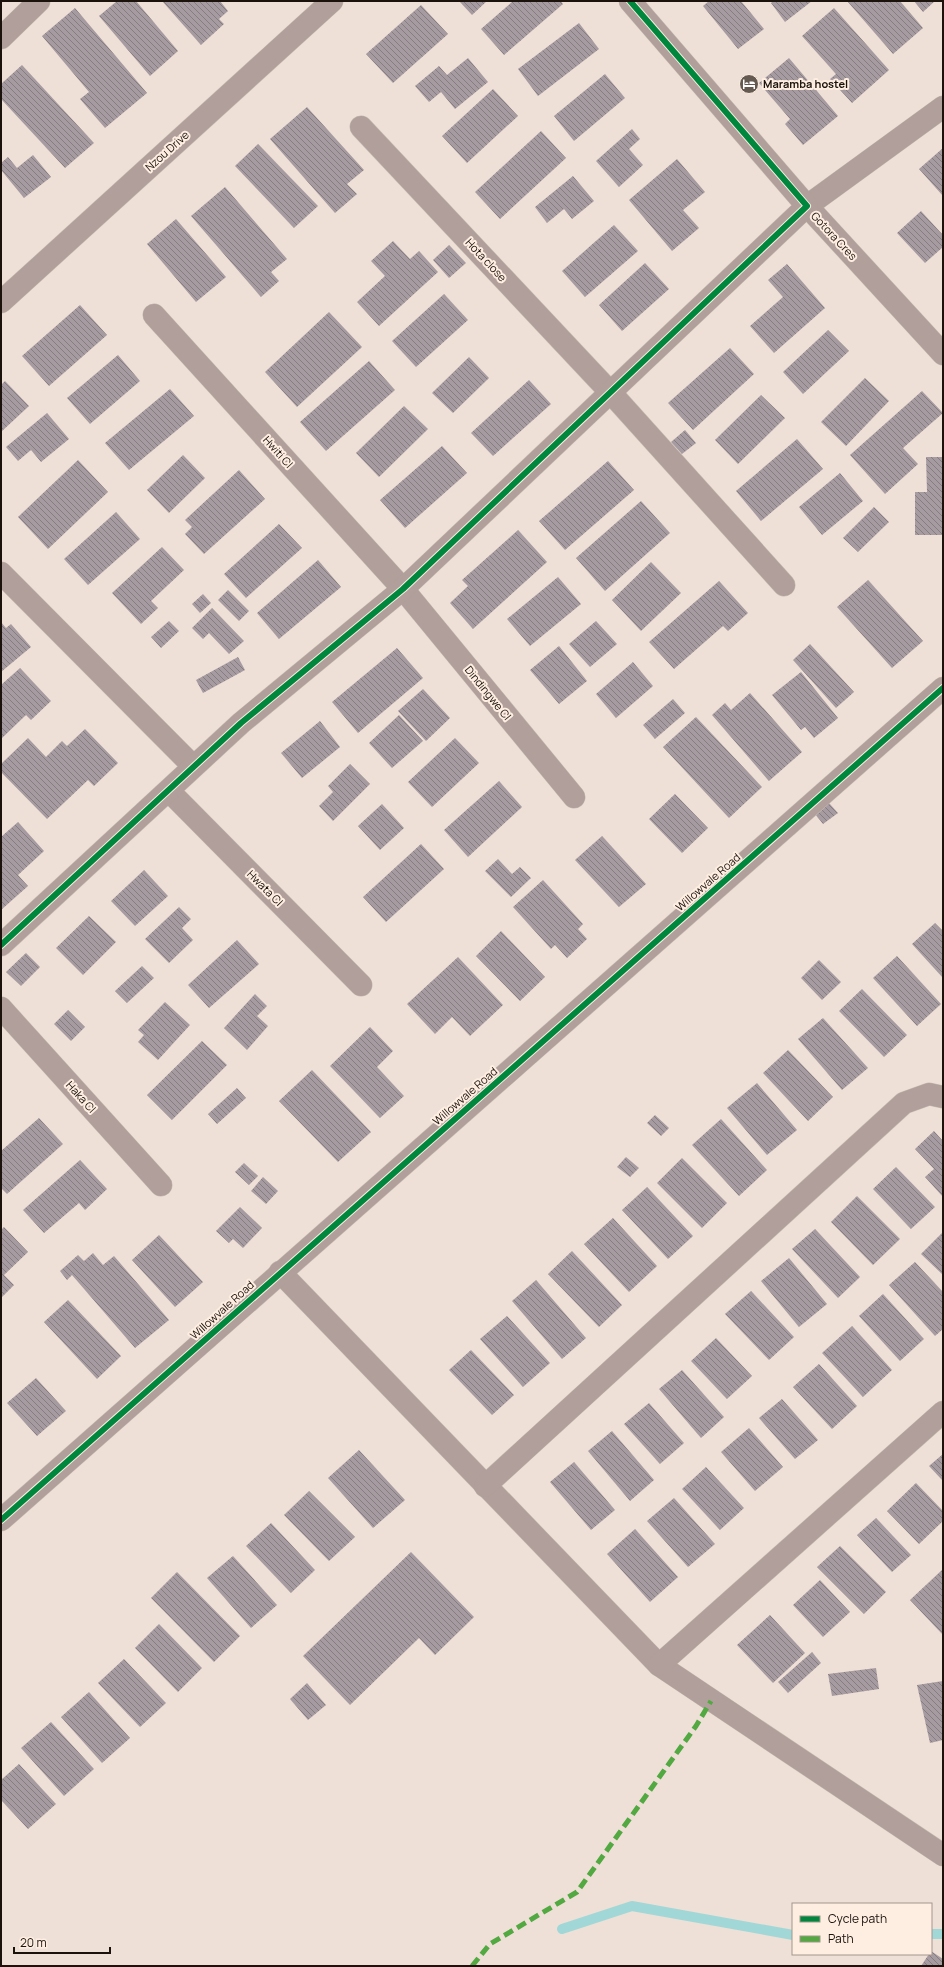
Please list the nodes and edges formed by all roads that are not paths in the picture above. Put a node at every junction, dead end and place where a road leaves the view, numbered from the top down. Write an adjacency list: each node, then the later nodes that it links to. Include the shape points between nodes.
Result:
1 (39, 1): 4 (street)
2 (332, 1): 8 (street, Nzou Drive)
3 (630, 1): 7 (street)
4 (1, 38)
5 (943, 107): 7 (street, Gotora Cres)
6 (361, 127): 11 (street, Hota close)
7 (807, 206): 10 (street, Gotora Cres); 11 (street)
8 (1, 302)
9 (154, 315): 14 (street, Hwiti Cl)
10 (943, 354)
11 (611, 393): 13 (street, Hota close); 14 (street)
12 (1, 573): 16 (street)
13 (784, 585)
14 (403, 589): 16 (street); 18 (street, Dindingwe Cl)
15 (943, 688): 24 (street, Willowvale Road)
16 (193, 766): 17 (street)
17 (169, 791): 19 (street); 20 (street, Hwata Cl)
18 (574, 797)
19 (1, 945)
20 (361, 985)
21 (1, 1008): 23 (street, Haka Cl)
22 (943, 1097): 26 (street, via 929,1094 904,1103)
23 (161, 1185)
24 (280, 1272): 26 (street); 27 (street, Willowvale Road)
25 (943, 1412): 28 (street)
26 (485, 1486): 28 (street)
27 (1, 1520)
28 (660, 1665): 29 (street)
29 (943, 1855)

